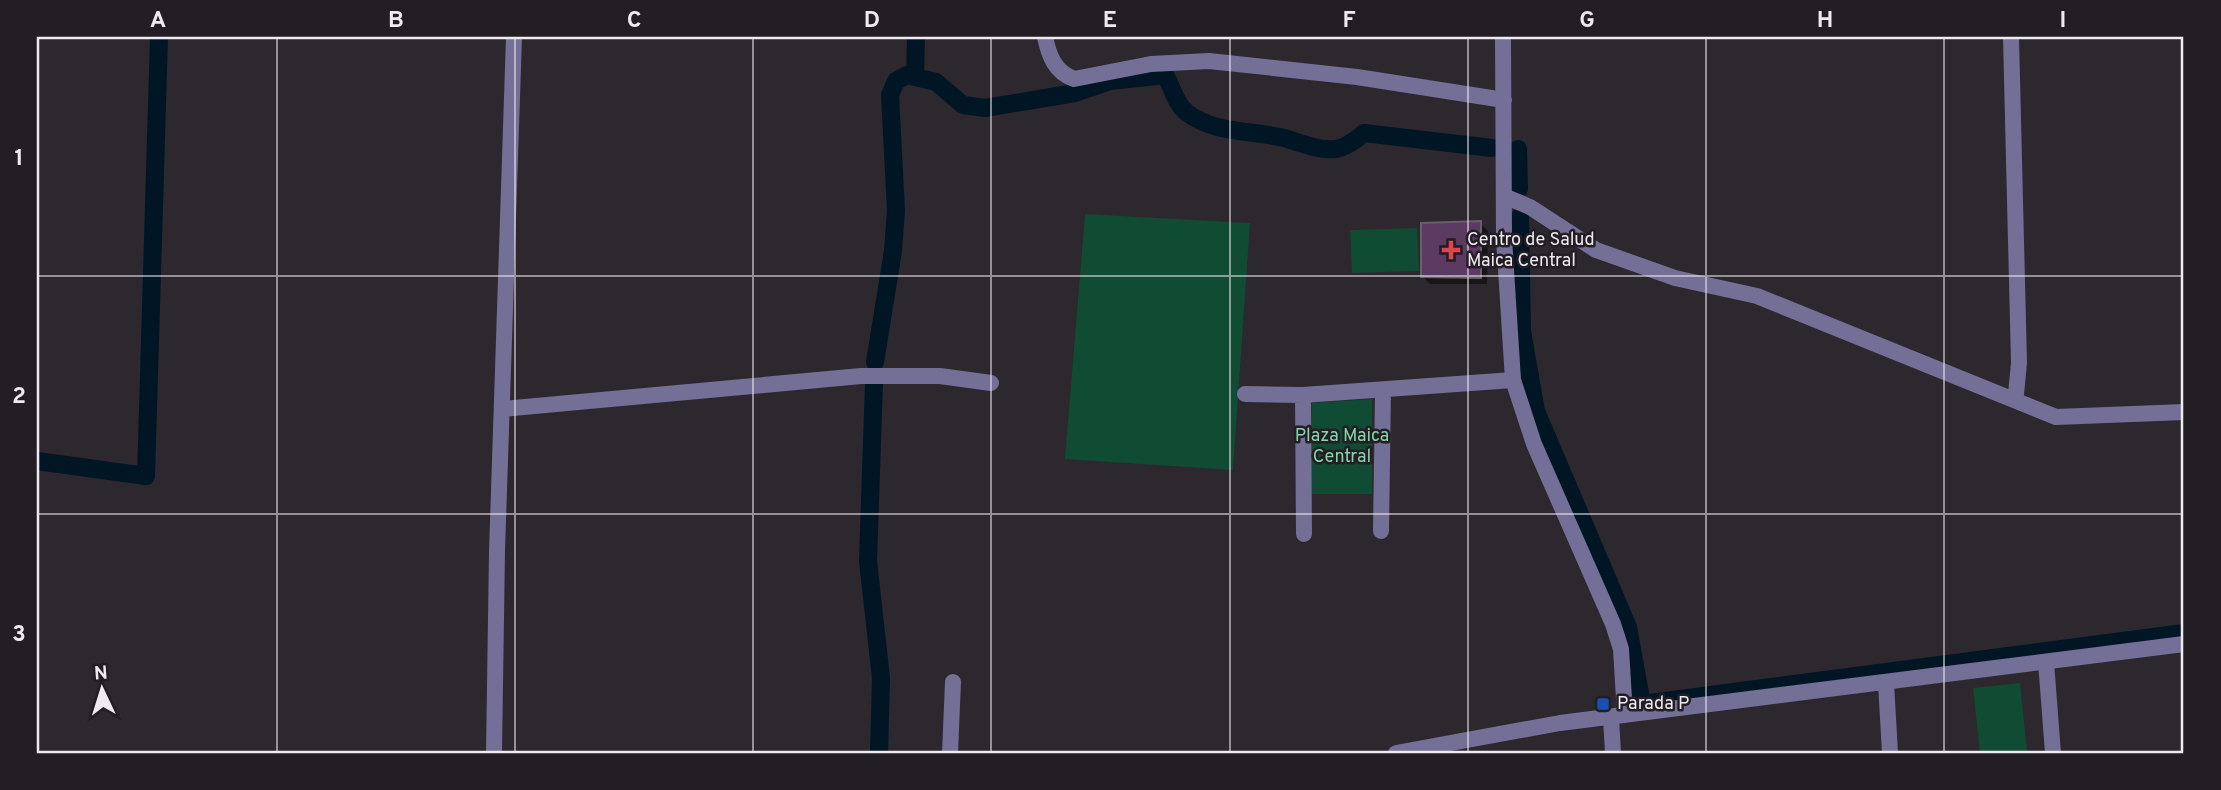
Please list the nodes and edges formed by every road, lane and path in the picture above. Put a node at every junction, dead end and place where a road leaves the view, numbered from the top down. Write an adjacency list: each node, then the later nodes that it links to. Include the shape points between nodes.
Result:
1 (514, 37): 13 (street)
2 (1045, 37): 5 (street, via 1054,66 1074,79 1151,64 1209,61)
3 (1503, 37): 5 (street)
4 (2011, 37): 12 (street, via 2019,363 2016,394)
5 (1504, 100): 6 (street)
6 (1504, 196): 7 (street); 12 (street, via 1530,207 1596,250 1675,278 1756,296)
7 (1513, 380): 9 (street); 21 (street, via 1534,444 1621,649)
8 (991, 383): 13 (street, via 940,376 861,376)
9 (1383, 390): 11 (street); 15 (street)
10 (1245, 394): 11 (street)
11 (1303, 395): 16 (street)
12 (2010, 398): 14 (street, via 2056,417)
13 (502, 410): 22 (street)
14 (2184, 412)
15 (1381, 531)
16 (1304, 534)
17 (2184, 644): 18 (street)
18 (2046, 662): 20 (street); 27 (street)
19 (953, 682): 23 (street)
20 (1886, 683): 21 (street); 26 (street)
21 (1618, 716): 24 (street); 25 (street)
22 (494, 753)
23 (950, 753)
24 (1396, 753)
25 (1613, 753)
26 (1890, 753)
27 (2053, 753)

